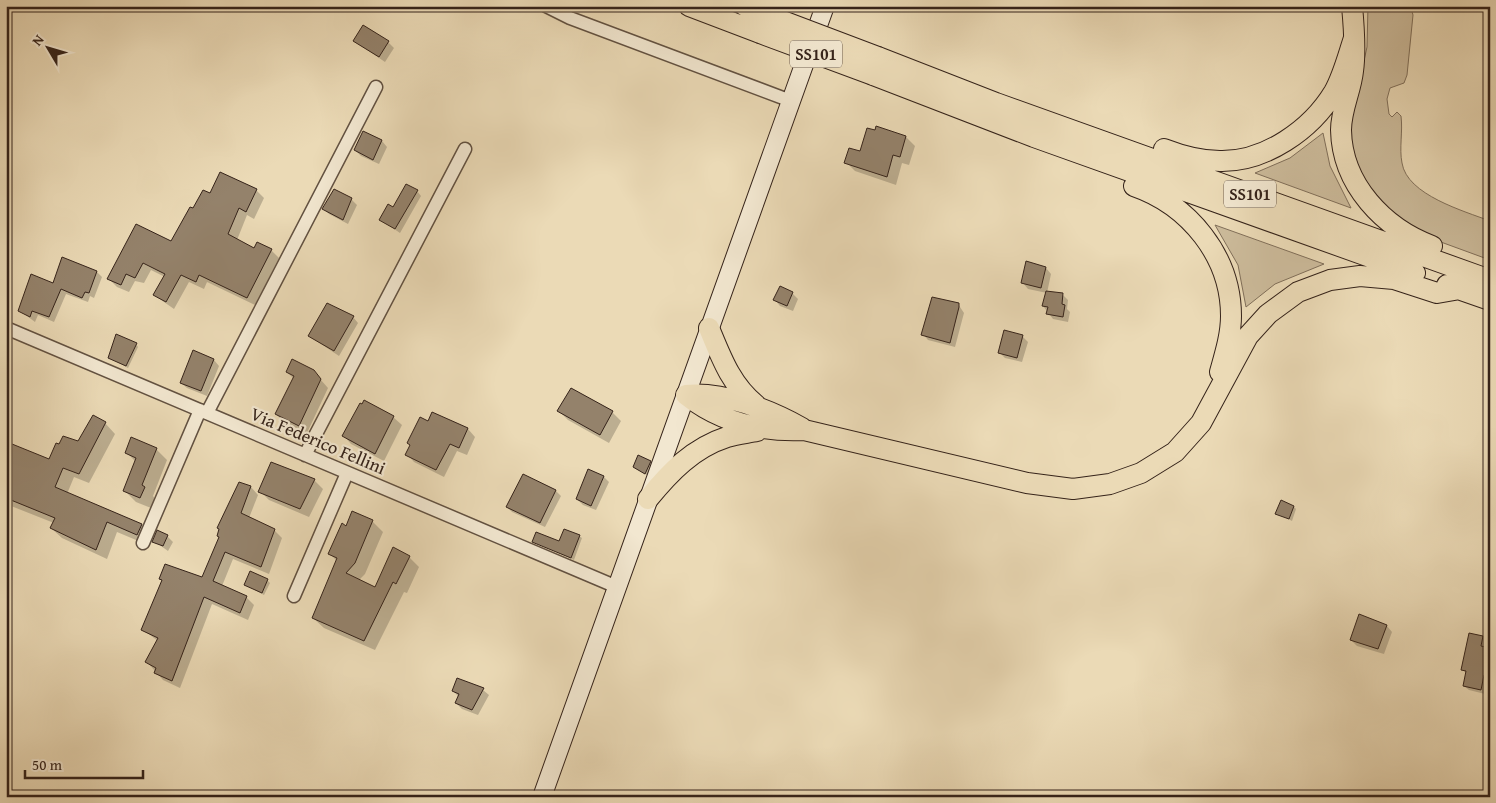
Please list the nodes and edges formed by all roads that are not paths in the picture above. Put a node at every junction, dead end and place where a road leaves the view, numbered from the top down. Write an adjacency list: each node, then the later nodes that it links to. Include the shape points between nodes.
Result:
1 (546, 6): 10 (street)
2 (689, 6): 6 (highway, SS101)
3 (745, 6): 6 (highway, SS101)
4 (825, 6): 10 (main road)
5 (1352, 6): 7 (highway)
6 (763, 24): 8 (highway, SS101, bridge)
7 (1354, 38): 11 (highway, via 1340,80 1304,128 1280,144 1235,160 1206,160 1181,155 1076,118); 14 (highway, via 1353,72 1341,130 1345,156 1356,184 1380,215 1410,238)
8 (875, 66): 11 (highway, SS101); 12 (highway, SS101)
9 (376, 87): 22 (street)
10 (791, 102): 19 (main road)
11 (1011, 108): 15 (highway, SS101)
12 (1034, 137): 16 (highway, SS101); 21 (highway, via 1084,169 1147,190 1163,199 1183,213 1212,248 1225,276 1231,316 1228,344)
13 (465, 149): 24 (street)
14 (1490, 268)
15 (1490, 280)
16 (1460, 289): 17 (highway, SS101); 21 (highway, via 1437,293 1394,278 1360,276 1330,280 1298,292 1268,314 1248,336)
17 (1490, 300)
18 (6, 328): 22 (street, Via Federico Fellini)
19 (709, 328): 20 (main road); 23 (highway, via 731,377)
20 (686, 395): 23 (highway, via 722,396); 26 (main road)
21 (1214, 400): 23 (highway, via 1201,423 1175,452 1142,473 1110,484 1072,489 1027,483 804,430 786,419)
22 (204, 412): 24 (street, Via Federico Fellini); 27 (street)
23 (765, 420): 26 (highway, via 704,447 668,474)
24 (305, 455): 25 (street, Via Federico Fellini)
25 (347, 472): 28 (street, Via Federico Fellini); 29 (street)
26 (648, 498): 28 (main road)
27 (142, 543)
28 (617, 587): 30 (main road)
29 (294, 596)
30 (542, 797)

